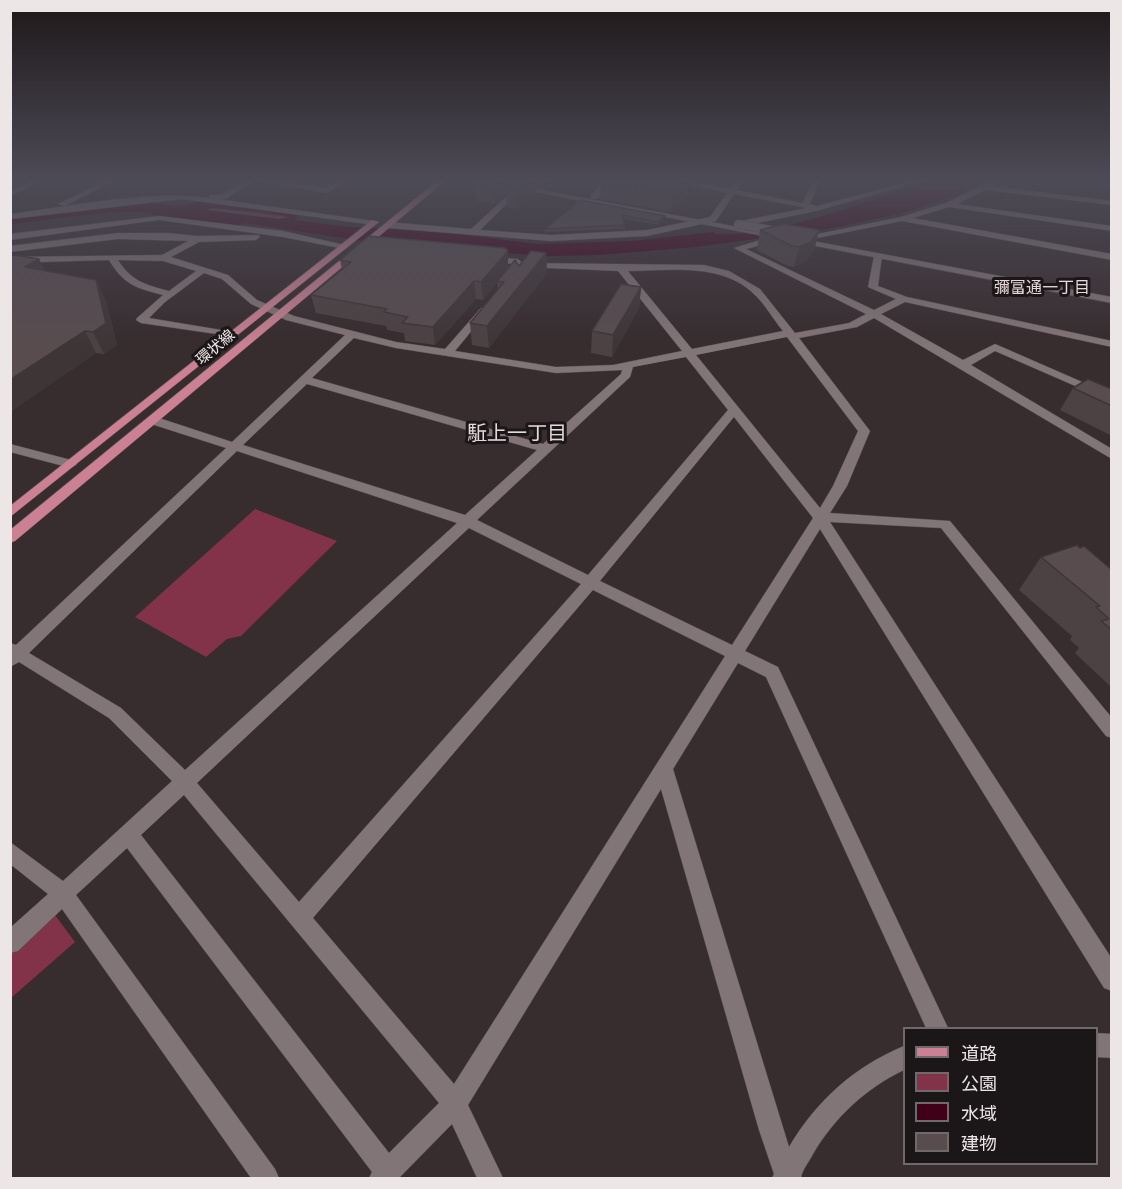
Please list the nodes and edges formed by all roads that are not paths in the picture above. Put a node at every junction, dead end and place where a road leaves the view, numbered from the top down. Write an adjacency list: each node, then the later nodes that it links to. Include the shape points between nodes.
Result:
1 (114, 236): 18 (street)
2 (118, 236): 20 (street)
3 (173, 236): 14 (street)
4 (240, 236): 14 (street)
5 (299, 236): 15 (street)
6 (357, 236): 15 (main road, 環状線)
7 (373, 236): 16 (main road, 環状線)
8 (531, 236): 9 (street)
9 (602, 236)
10 (772, 236): 13 (street)
11 (999, 236): 21 (street)
12 (807, 237): 30 (street)
13 (780, 238): 19 (street); 36 (street, via 738,248)
14 (197, 239): 22 (street)
15 (347, 244): 34 (main road, 環状線)
16 (362, 246): 17 (street); 35 (main road, 環状線)
17 (381, 248)
18 (10, 249)
19 (878, 256): 31 (street, via 873,287); 32 (street)
20 (109, 257): 22 (street); 24 (street); 29 (street, via 131,283)
21 (1112, 257)
22 (164, 258): 27 (street)
23 (483, 258): 25 (street, via 518,262)
24 (10, 260)
25 (520, 266): 26 (street); 28 (street)
26 (621, 268): 40 (street, via 704,268 726,273 757,291); 43 (street)
27 (203, 270): 29 (street); 34 (street, via 225,277 254,302)
28 (506, 283)
29 (171, 294): 39 (street, via 141,320)
30 (1112, 294)
31 (904, 299): 36 (street); 38 (street)
32 (1112, 300)
33 (491, 301): 42 (street)
34 (268, 307): 35 (street); 39 (main road, 環状線)
35 (281, 313): 37 (street); 49 (main road, 環状線)
36 (874, 314): 40 (street, via 853,325); 44 (street)
37 (352, 334): 42 (street); 46 (street)
38 (998, 334): 41 (street); 44 (street); 47 (street)
39 (233, 335): 54 (main road, 環状線)
40 (791, 335): 43 (street); 56 (street, via 864,431 840,486)
41 (1112, 344)
42 (448, 353): 45 (street, via 556,370)
43 (689, 353): 45 (street); 48 (street)
44 (964, 364): 53 (street)
45 (628, 367): 52 (street, via 626,375)
46 (306, 380): 51 (street); 52 (street)
47 (1112, 399)
48 (734, 410): 56 (street); 59 (street)
49 (152, 420): 51 (street); 58 (main road, 環状線)
50 (10, 448): 54 (street)
51 (235, 448): 57 (street); 60 (street)
52 (546, 449): 57 (street)
53 (1112, 455)
54 (71, 464): 55 (main road, 環状線)
55 (10, 513)
56 (819, 518): 61 (street); 62 (street, via 945,524); 70 (street)
57 (467, 521): 59 (street); 64 (street)
58 (10, 538)
59 (590, 583): 61 (street); 68 (street)
60 (13, 654): 64 (street, via 115,712)
61 (734, 654): 63 (street); 71 (street, via 772,672)
62 (1112, 731)
63 (664, 768): 73 (street); 75 (street)
64 (185, 782): 65 (street); 68 (street)
65 (128, 834): 67 (street); 74 (street)
66 (10, 851): 67 (street)
67 (63, 894): 69 (street); 76 (street)
68 (299, 918): 73 (street)
69 (10, 943)
70 (1112, 980)
71 (936, 1027)
72 (903, 1058): 75 (street, via 854,1088 822,1119)
73 (455, 1104): 74 (street); 77 (street)
74 (385, 1175)
75 (786, 1178)
76 (266, 1179)
77 (490, 1179)

